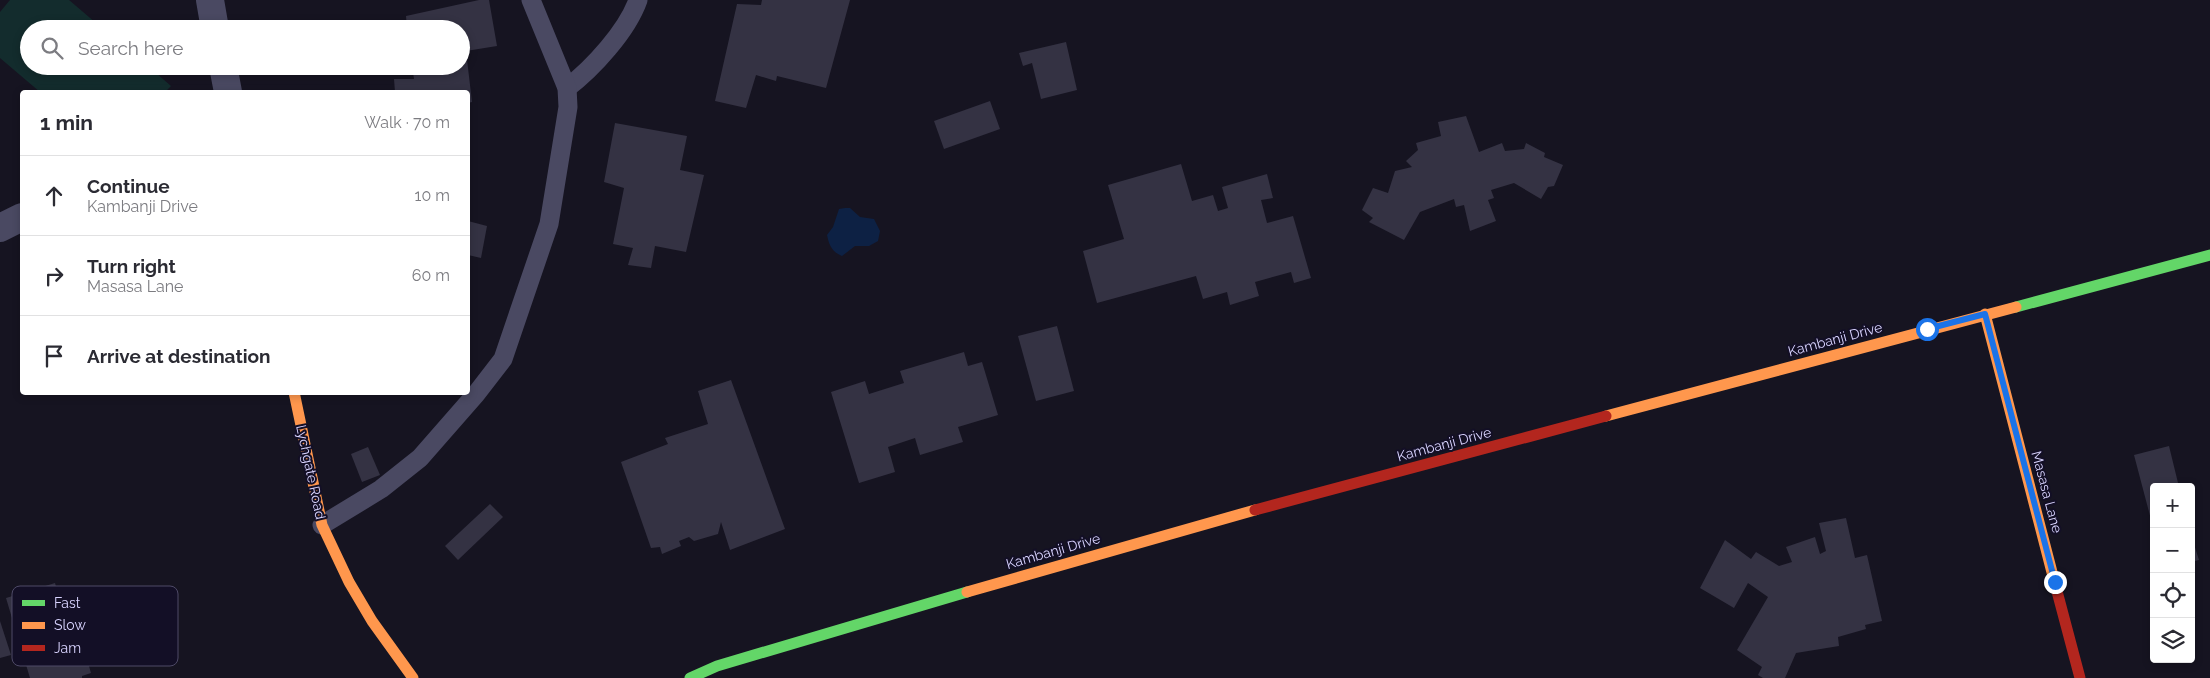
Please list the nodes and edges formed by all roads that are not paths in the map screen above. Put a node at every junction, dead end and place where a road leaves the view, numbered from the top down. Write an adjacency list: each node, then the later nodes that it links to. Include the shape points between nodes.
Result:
1 (210, 0): 4 (street)
2 (531, 0): 6 (lane)
3 (638, 0): 6 (lane, via 600,58)
4 (213, 20)
5 (225, 75): 7 (street)
6 (567, 88): 13 (lane, via 568,107 548,224 503,359 420,458 381,489)
7 (228, 90)
8 (20, 219): 9 (street)
9 (0, 228)
10 (2210, 255): 11 (street, Kambanji Drive)
11 (1985, 314): 15 (street, Kambanji Drive, via 1030,573 814,636 717,666); 16 (street, Masasa Lane)
12 (295, 395): 13 (street, Lychgate Road)
13 (322, 525): 14 (street, Lychgate Road, via 372,621)
14 (413, 678)
15 (690, 678)
16 (2080, 678)

